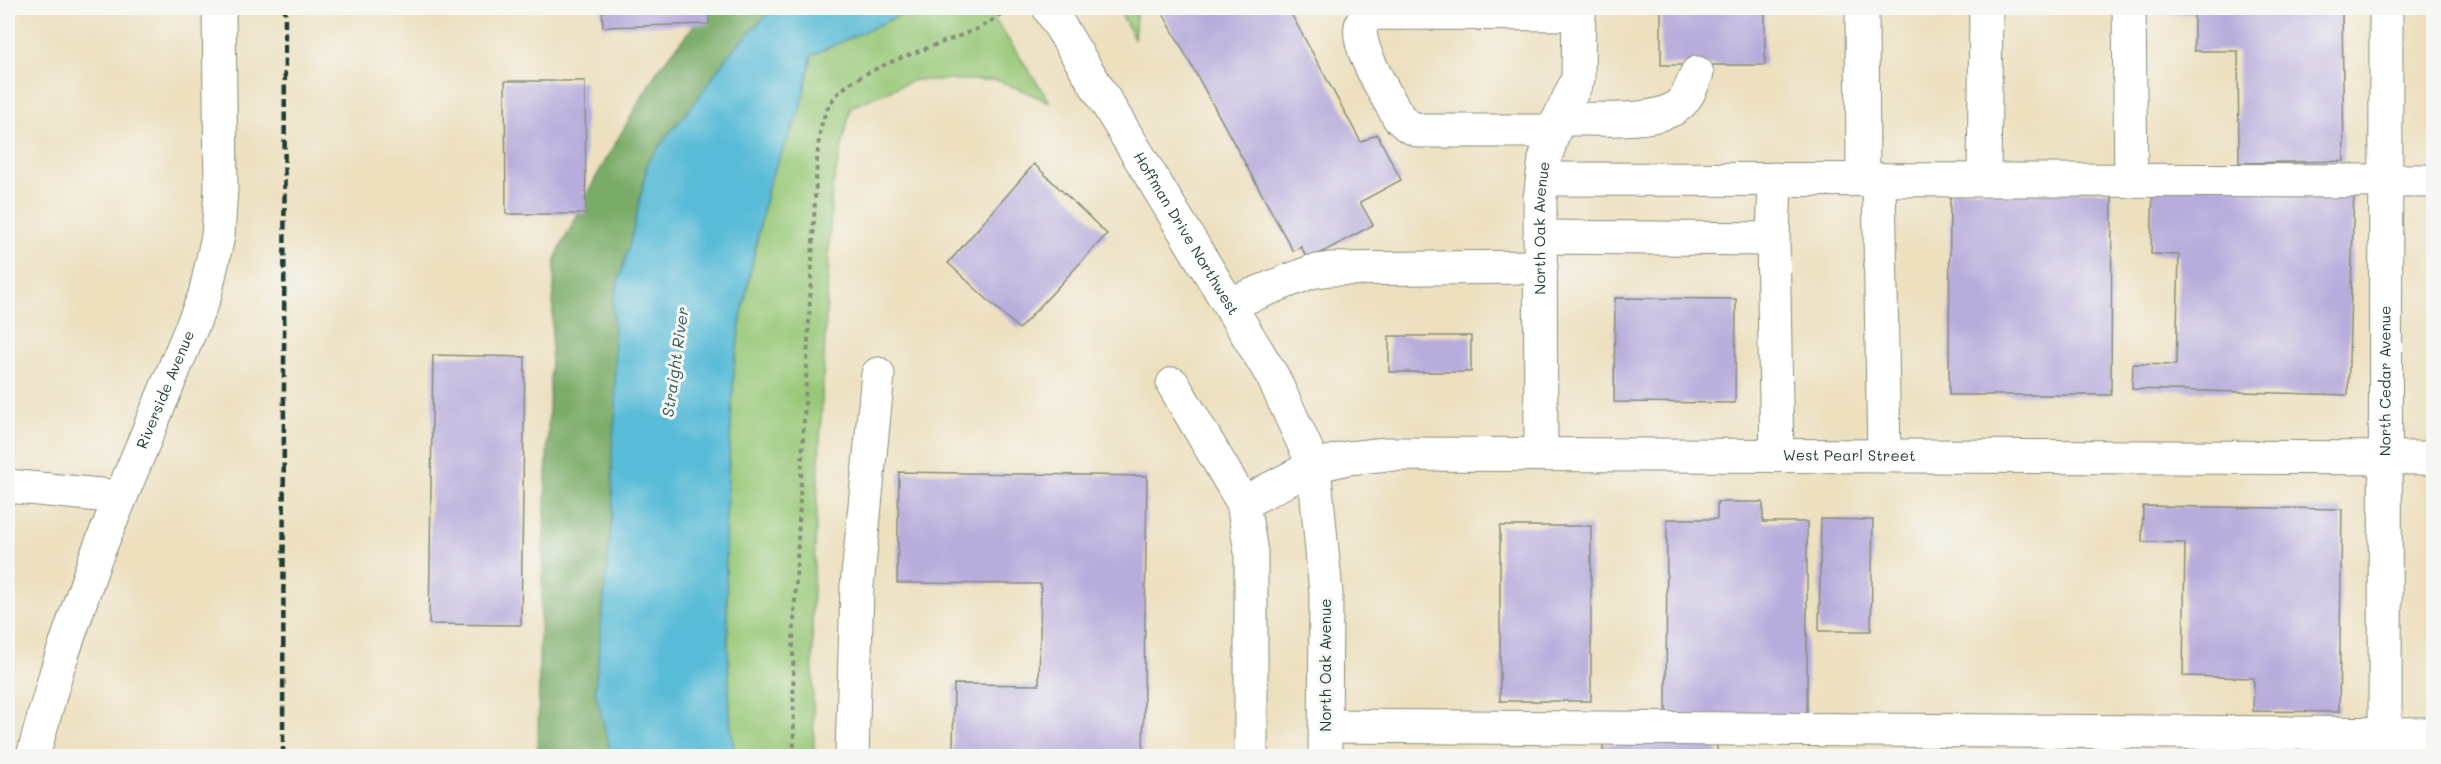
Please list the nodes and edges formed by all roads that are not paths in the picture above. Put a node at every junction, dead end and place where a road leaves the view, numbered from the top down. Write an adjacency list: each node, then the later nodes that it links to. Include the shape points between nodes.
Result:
1 (219, 8): 29 (street, Riverside Avenue, via 221,188 214,260 205,295)
2 (1049, 8): 19 (street, Hoffman Drive Northwest)
3 (1862, 8): 12 (street)
4 (1986, 8): 13 (street)
5 (2129, 8): 14 (street)
6 (2386, 8): 15 (street, North Cedar Avenue)
7 (1579, 10): 9 (street, North Oak Avenue, via 1578,79); 9 (street, via 1380,13 1369,15 1360,30 1364,51 1399,118 1408,126 1420,131)
8 (1697, 73): 9 (street, via 1689,93 1677,106 1659,115)
9 (1557, 125): 10 (street, North Oak Avenue, via 1545,159)
10 (1543, 179): 11 (street); 18 (street, North Oak Avenue)
11 (1775, 179): 12 (street); 17 (street)
12 (1871, 180): 13 (street); 24 (street)
13 (1984, 180): 14 (street)
14 (2131, 181): 15 (street)
15 (2386, 181): 16 (street); 25 (street, North Cedar Avenue)
16 (2433, 181)
17 (1773, 238): 18 (street); 23 (street)
18 (1540, 252): 19 (street, via 1329,269); 22 (street, North Oak Avenue)
19 (1229, 303): 27 (street, Hoffman Drive Northwest, via 1273,377)
20 (878, 374): 35 (street, via 857,586)
21 (1173, 384): 30 (street)
22 (1541, 454): 23 (street, West Pearl Street); 27 (street, West Pearl Street, via 1387,454)
23 (1777, 456): 24 (street, West Pearl Street)
24 (1884, 456): 25 (street, West Pearl Street)
25 (2385, 458): 26 (street, West Pearl Street); 33 (street, North Cedar Avenue)
26 (2433, 458)
27 (1314, 466): 30 (street, West Pearl Street); 32 (street, North Oak Avenue, via 1326,593)
28 (8, 486): 29 (street)
29 (120, 497): 34 (street, Riverside Avenue, via 74,616)
30 (1243, 503): 36 (street, via 1251,552)
31 (2433, 734): 33 (street)
32 (1325, 741): 33 (street)
33 (2385, 745)
34 (33, 756)
35 (852, 756)
36 (1251, 756)

